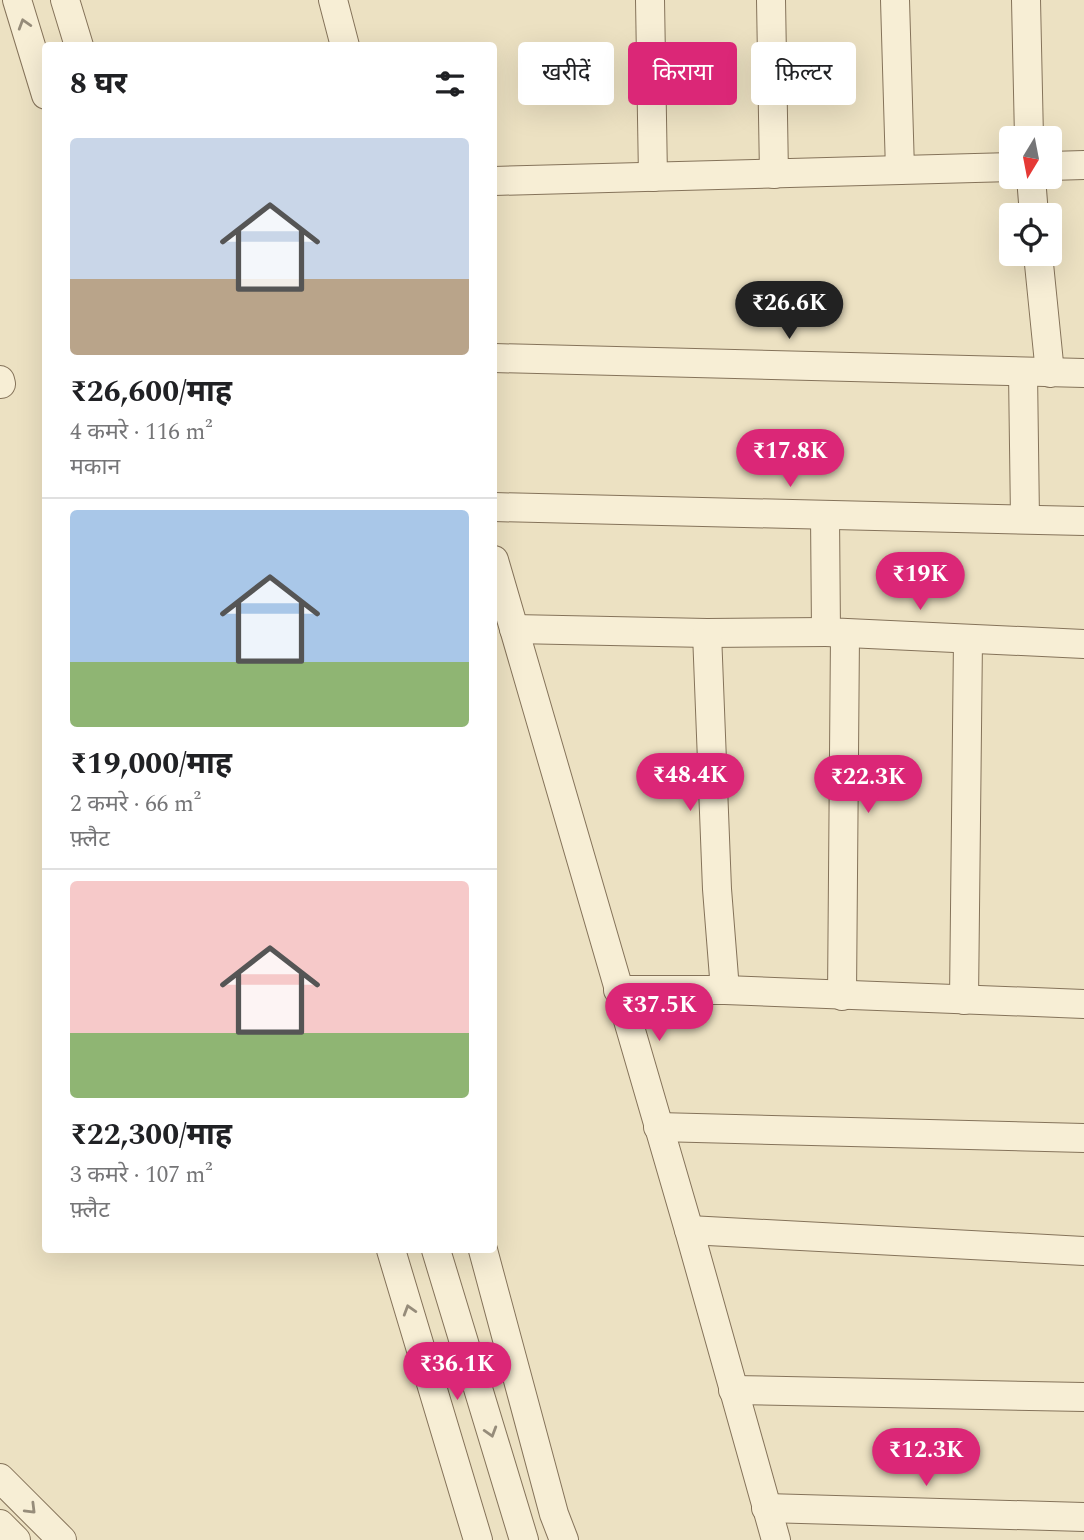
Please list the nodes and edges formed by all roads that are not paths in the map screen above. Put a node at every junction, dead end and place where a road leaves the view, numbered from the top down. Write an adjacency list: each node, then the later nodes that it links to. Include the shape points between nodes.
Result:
1 (17, 0): 10 (street, one-way to 1)
2 (65, 0): 8 (street)
3 (333, 0): 9 (street)
4 (650, 0): 17 (street)
5 (771, 0): 16 (street)
6 (895, 0): 15 (street)
7 (1026, 0): 11 (street)
8 (78, 42)
9 (344, 42)
10 (42, 82)
11 (1029, 126)
12 (1084, 165): 13 (street)
13 (1062, 166)
14 (999, 167): 15 (street)
15 (900, 170): 16 (street)
16 (774, 174): 17 (street)
17 (653, 177): 18 (street)
18 (497, 181)
19 (1038, 266): 21 (street)
20 (497, 358): 21 (street)
21 (1036, 372): 22 (street); 25 (street)
22 (1084, 373)
23 (497, 507): 24 (street)
24 (825, 514): 25 (street); 30 (street)
25 (1025, 519): 26 (street)
26 (1084, 521)
27 (497, 570): 28 (street)
28 (514, 629): 29 (street); 33 (street)
29 (707, 633): 30 (street); 34 (street)
30 (836, 633): 31 (street); 35 (street)
31 (968, 639): 32 (street); 36 (street)
32 (1084, 644)
33 (618, 990): 34 (street); 38 (street)
34 (725, 990): 35 (street)
35 (842, 996): 36 (street)
36 (964, 1000): 37 (street)
37 (1084, 1004)
38 (658, 1127): 39 (street); 40 (street)
39 (1084, 1138)
40 (689, 1230): 41 (street); 45 (street)
41 (1084, 1251)
42 (392, 1253): 53 (street, one-way to 42)
43 (437, 1253): 54 (street, one-way to 54)
44 (484, 1253): 55 (street)
45 (733, 1390): 46 (street); 48 (street)
46 (1084, 1397)
47 (0, 1478): 52 (street, one-way to 52)
48 (766, 1508): 49 (street); 56 (street)
49 (1084, 1517)
50 (0, 1524): 51 (street)
51 (16, 1540)
52 (61, 1540)
53 (478, 1540)
54 (524, 1540)
55 (564, 1540)
56 (776, 1540)

